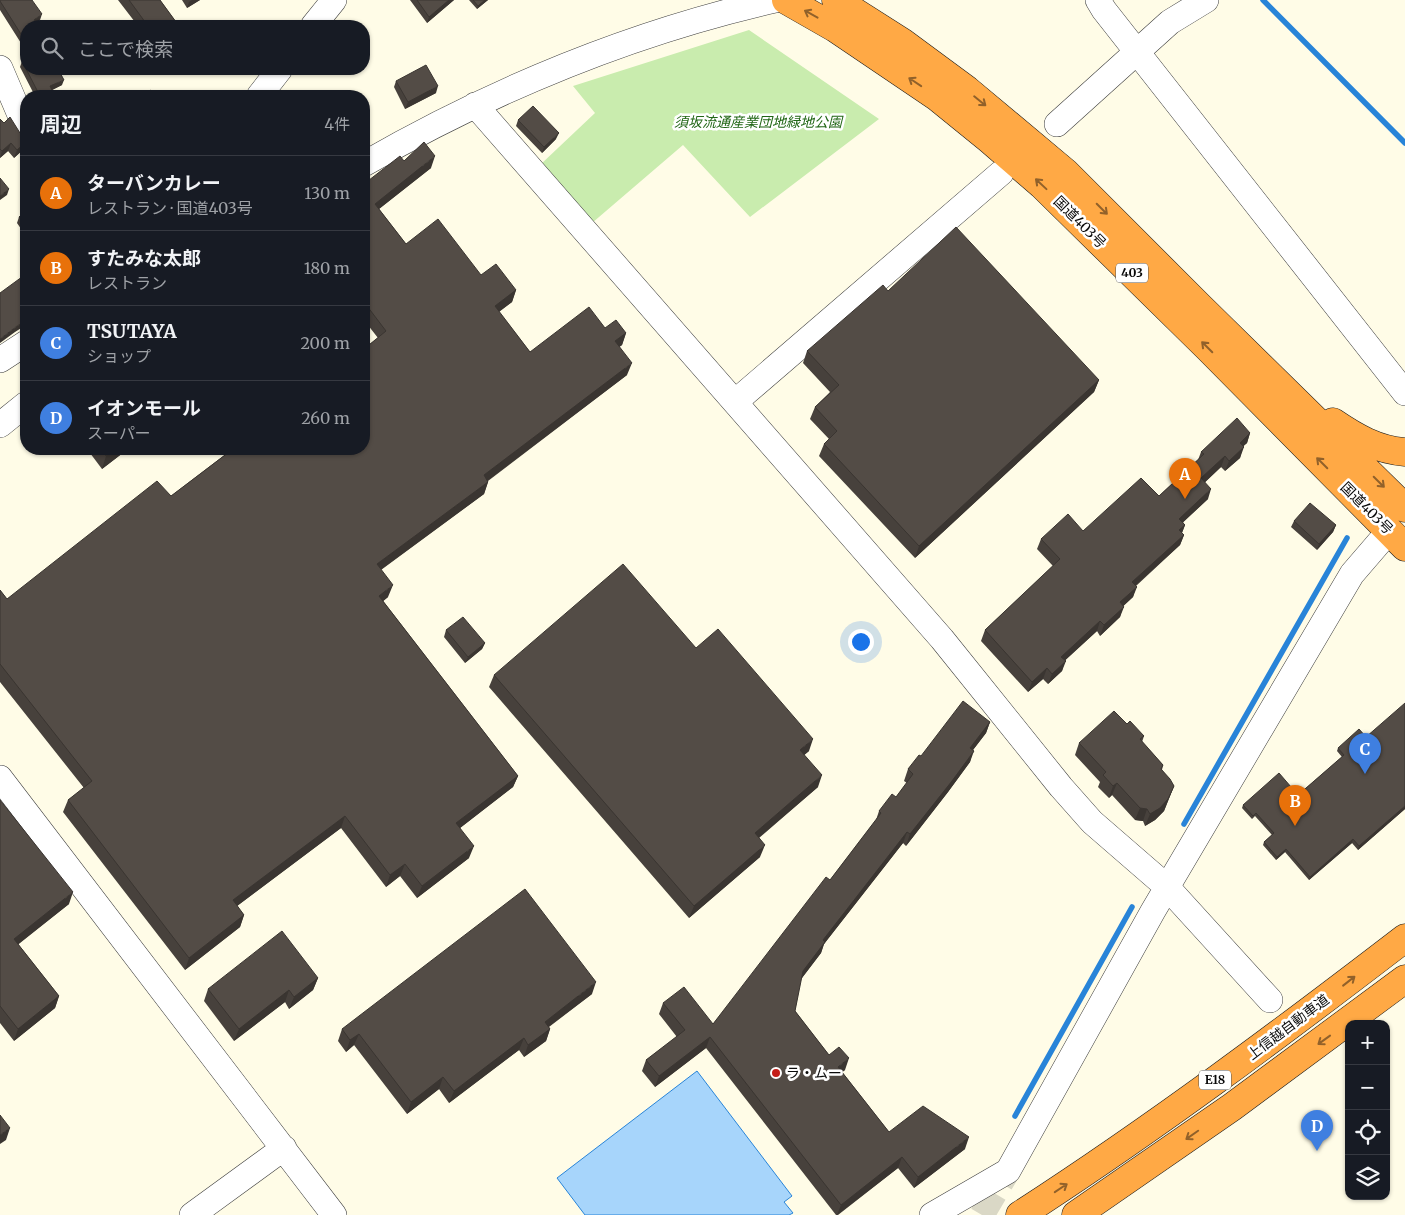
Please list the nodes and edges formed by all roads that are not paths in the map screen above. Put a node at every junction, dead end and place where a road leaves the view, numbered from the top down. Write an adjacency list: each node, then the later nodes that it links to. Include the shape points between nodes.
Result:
1 (334, 0): 7 (street)
2 (774, 0): 12 (street, via 614,46)
3 (786, 0): 6 (highway, 国道403号 / 403, one-way to 3)
4 (1098, 0): 8 (street)
5 (1206, 0): 8 (street, via 1170,22)
6 (842, 13): 19 (highway, 国道403号 / 403, one-way to 19, via 902,42 967,90 1065,172); 25 (highway, 国道403号 / 403, one-way to 6, via 1208,348 1042,185)
7 (318, 20)
8 (1137, 51): 14 (street); 20 (street)
9 (0, 68): 13 (street)
10 (275, 75): 11 (street)
11 (264, 90)
12 (475, 105): 15 (street); 21 (street)
13 (20, 115)
14 (1056, 124)
15 (370, 161)
16 (992, 181): 21 (street)
17 (20, 347): 18 (street)
18 (0, 360)
19 (1278, 383): 24 (highway, via 1358,438 1374,446); 25 (highway, 国道403号 / 403, one-way to 25)
20 (1405, 393)
21 (735, 402): 27 (street, via 942,639 1092,822)
22 (20, 409): 23 (street)
23 (0, 425)
24 (1405, 452)
25 (1402, 519): 27 (street, via 1352,574)
26 (0, 778): 31 (street)
27 (1167, 887): 30 (street); 34 (street, via 1008,1170)
28 (1405, 938): 35 (highway, 上信越自動車道 / E18, one-way to 28, via 1212,1083)
29 (1405, 979): 36 (highway, E18, one-way to 36, via 1232,1107)
30 (1270, 1000)
31 (284, 1148): 32 (street); 33 (street)
32 (192, 1215)
33 (334, 1215)
34 (932, 1215)
35 (1020, 1215)
36 (1076, 1215)

